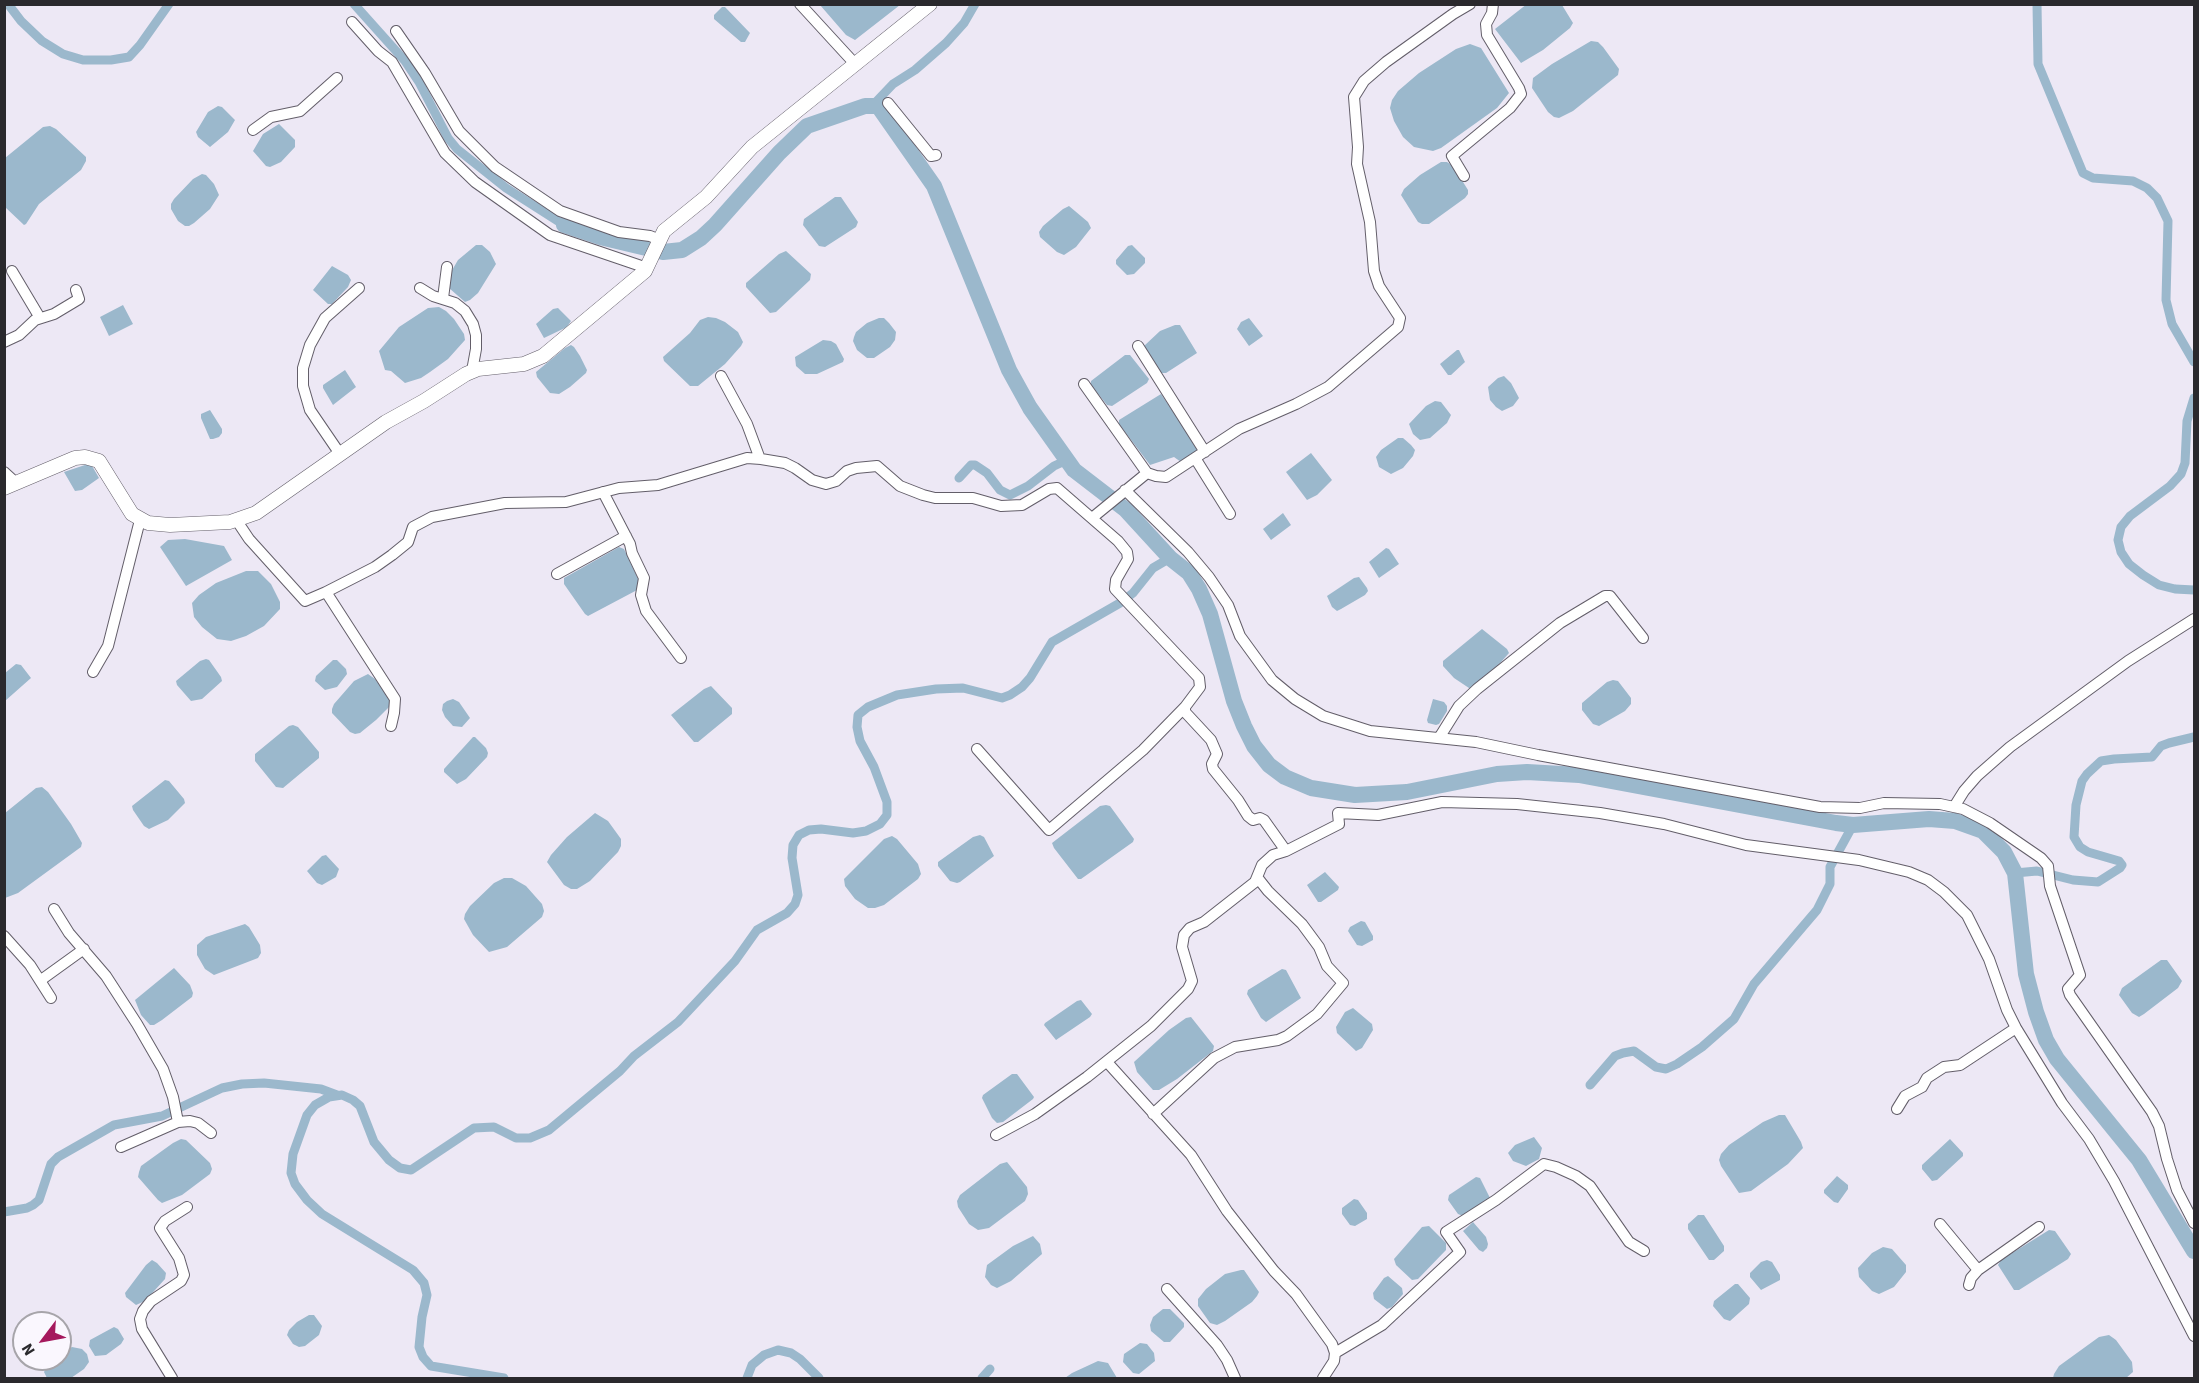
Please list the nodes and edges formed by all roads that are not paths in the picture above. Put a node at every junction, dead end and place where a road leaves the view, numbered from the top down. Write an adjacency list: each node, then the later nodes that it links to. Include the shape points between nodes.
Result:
1 (800, 4): 7 (street)
2 (930, 4): 7 (street)
3 (1470, 4): 28 (street, via 1380,67 1354,97 1357,164 1370,222 1374,271 1400,318 1398,327 1328,387 1239,429)
4 (1493, 4): 12 (street, via 1486,24 1487,35 1521,94 1510,108 1452,156)
5 (352, 22): 14 (street, via 392,62 445,153 475,182 550,236)
6 (396, 31): 13 (street, via 459,131 495,167 560,212 620,232 650,236)
7 (856, 65): 13 (street, via 757,143 706,197 664,231)
8 (337, 78): 10 (street, via 300,111 271,117)
9 (888, 103): 11 (street, via 931,156)
10 (253, 130)
11 (936, 156)
12 (1464, 176)
13 (659, 242): 14 (street)
14 (648, 266): 24 (street, via 537,359)
15 (447, 267): 20 (street)
16 (12, 271): 21 (street)
17 (359, 288): 27 (street, via 325,318 303,368 310,410)
18 (420, 288): 20 (street)
19 (76, 290): 21 (street, via 79,299)
20 (443, 298): 24 (street, via 465,311 473,324 476,350)
21 (40, 318): 22 (street)
22 (4, 342)
23 (1138, 346): 28 (street)
24 (472, 371): 27 (street)
25 (721, 376): 29 (street, via 747,424)
26 (1084, 384): 31 (street)
27 (340, 454): 38 (street, via 256,513)
28 (1200, 455): 31 (street, via 1166,477); 35 (street)
29 (760, 459): 33 (street, via 747,458 658,485); 36 (street, via 785,464 826,484 847,471 877,465 900,486 923,495 973,498 1002,506 1022,505 1048,489 1058,488)
30 (4, 471): 32 (street)
31 (1147, 473): 34 (street)
32 (10, 485): 37 (street, via 75,458 95,458)
33 (603, 492): 39 (street); 41 (street, via 566,502 505,503 432,517 413,527 408,542 392,555)
34 (1122, 493): 36 (street); 48 (street, via 1188,552 1209,577 1257,661 1295,699 1323,716 1370,731)
35 (1230, 514)
36 (1092, 518): 46 (street, via 1128,555 1114,589 1199,678 1200,687)
37 (140, 520): 38 (street, via 163,525); 45 (street, via 108,646)
38 (237, 521): 41 (street, via 305,601)
39 (626, 536): 40 (street); 44 (street, via 644,578 641,595 646,612)
40 (557, 574)
41 (327, 592): 47 (street, via 395,699)
42 (2194, 619): 50 (street, via 2128,661 2010,747 1977,776)
43 (1643, 638): 48 (street, via 1610,596 1605,596 1560,622 1477,689 1459,706)
44 (681, 658)
45 (93, 672)
46 (1185, 707): 49 (street, via 1143,750 1049,830); 51 (street, via 1185,712 1211,740 1217,754 1212,764 1215,774 1248,816 1264,820)
47 (391, 726)
48 (1439, 738): 50 (street, via 1820,807 1860,808 1884,803)
49 (977, 749)
50 (1954, 807): 67 (street, via 1990,823 2048,866 2050,886 2080,975 2068,989 2070,995 2152,1112 2178,1190)
51 (1286, 851): 52 (street, via 1273,855 1262,865); 58 (street, via 1339,824 1338,813 1378,815 1442,802 1481,802 1600,813 1746,845 1859,860 1909,872 1928,880 1967,915)
52 (1257, 877): 59 (street, via 1256,882 1184,935 1182,947 1192,981 1188,989); 61 (street, via 1302,924 1327,966 1343,982 1317,1014 1287,1036 1235,1047 1214,1058)
53 (54, 909): 55 (street)
54 (4, 936): 56 (street)
55 (84, 949): 56 (street); 62 (street, via 106,976 163,1069)
56 (41, 981): 57 (street)
57 (51, 998)
58 (2016, 1028): 60 (street, via 1960,1065 1944,1067 1927,1078 1922,1087 1905,1096); 74 (street, via 2114,1180)
59 (1107, 1062): 61 (street); 64 (street, via 1035,1114)
60 (1897, 1109)
61 (1153, 1114): 75 (street, via 1191,1155 1227,1211 1296,1294)
62 (178, 1120): 63 (street, via 198,1123); 65 (street)
63 (211, 1133)
64 (996, 1135)
65 (121, 1146)
66 (187, 1207): 76 (street, via 160,1228 182,1265 181,1281 151,1300 140,1319 142,1329)
67 (2194, 1223)
68 (1940, 1224): 71 (street)
69 (2039, 1227): 71 (street)
70 (1644, 1251): 75 (street, via 1629,1242 1590,1186 1544,1164 1446,1232 1460,1252 1382,1325)
71 (1978, 1270): 72 (street)
72 (1969, 1285)
73 (1167, 1289): 77 (street, via 1217,1345)
74 (2194, 1336)
75 (1335, 1353): 78 (street)
76 (172, 1378)
77 (1235, 1378)
78 (1323, 1378)

